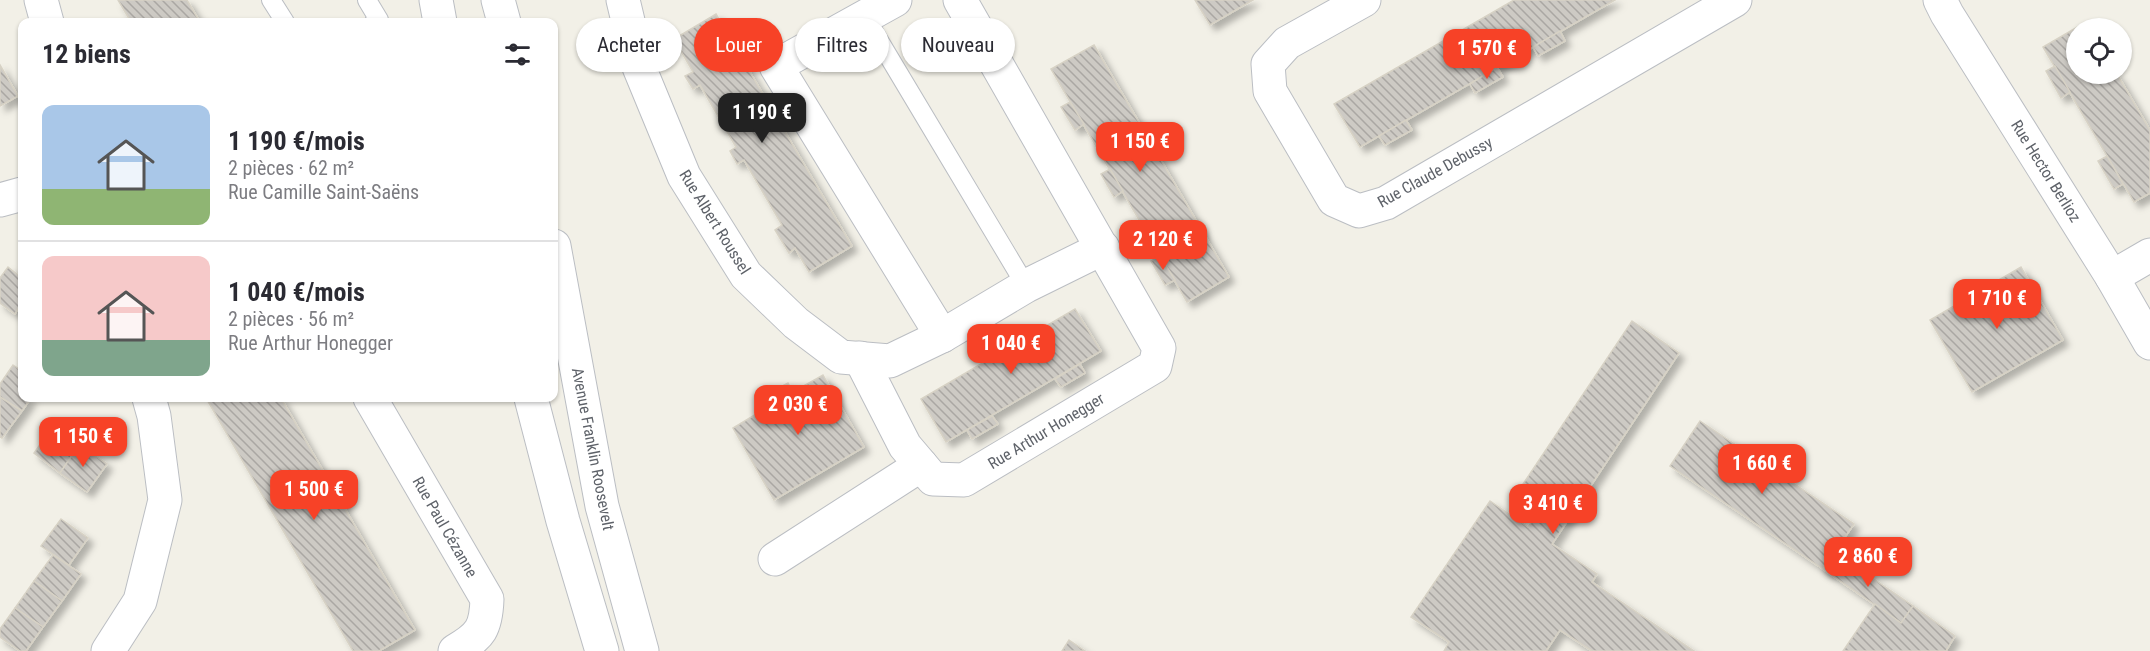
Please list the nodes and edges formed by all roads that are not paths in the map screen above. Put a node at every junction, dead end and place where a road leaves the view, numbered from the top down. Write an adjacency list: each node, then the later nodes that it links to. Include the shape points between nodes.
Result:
1 (41, 0): 13 (street)
2 (271, 0): 14 (lane)
3 (367, 0): 15 (lane)
4 (436, 0): 16 (street)
5 (498, 0): 17 (street)
6 (624, 0): 27 (street, Rue Albert Roussel, via 639,67 684,176 746,275 796,323 841,357)
7 (895, 0): 12 (street)
8 (960, 0): 20 (street)
9 (1364, 0): 10 (street, Rue Claude Debussy, via 1287,43 1268,64 1270,90 1334,200 1359,211 1386,203)
10 (1735, 0)
11 (1940, 0): 23 (street, Rue Hector Berlioz)
12 (865, 17): 24 (lane); 25 (street, via 776,66)
13 (46, 18)
14 (282, 18)
15 (378, 18)
16 (440, 18)
17 (503, 18)
18 (18, 195): 19 (street)
19 (0, 200)
20 (1103, 248): 24 (street, Rue Albert Roussel); 31 (street, Rue Arthur Honegger, via 1159,348 1155,366 964,480 933,479)
21 (2150, 255): 23 (street)
22 (558, 268): 36 (street, Avenue Franklin Roosevelt, via 602,506)
23 (2112, 277): 26 (street, Rue Hector Berlioz)
24 (1026, 286): 25 (street, Rue Albert Roussel)
25 (942, 336): 27 (street, Rue Albert Roussel, via 891,361)
26 (2150, 343)
27 (860, 358): 31 (street, Rue Arthur Honegger, via 905,446)
28 (150, 402): 33 (street, via 165,500 140,601)
29 (372, 402): 34 (street, Rue Paul Cézanne, via 487,599 486,623 470,643)
30 (532, 402): 35 (street)
31 (921, 465): 32 (street)
32 (775, 559)
33 (108, 651)
34 (455, 651)
35 (602, 651)
36 (642, 651)

